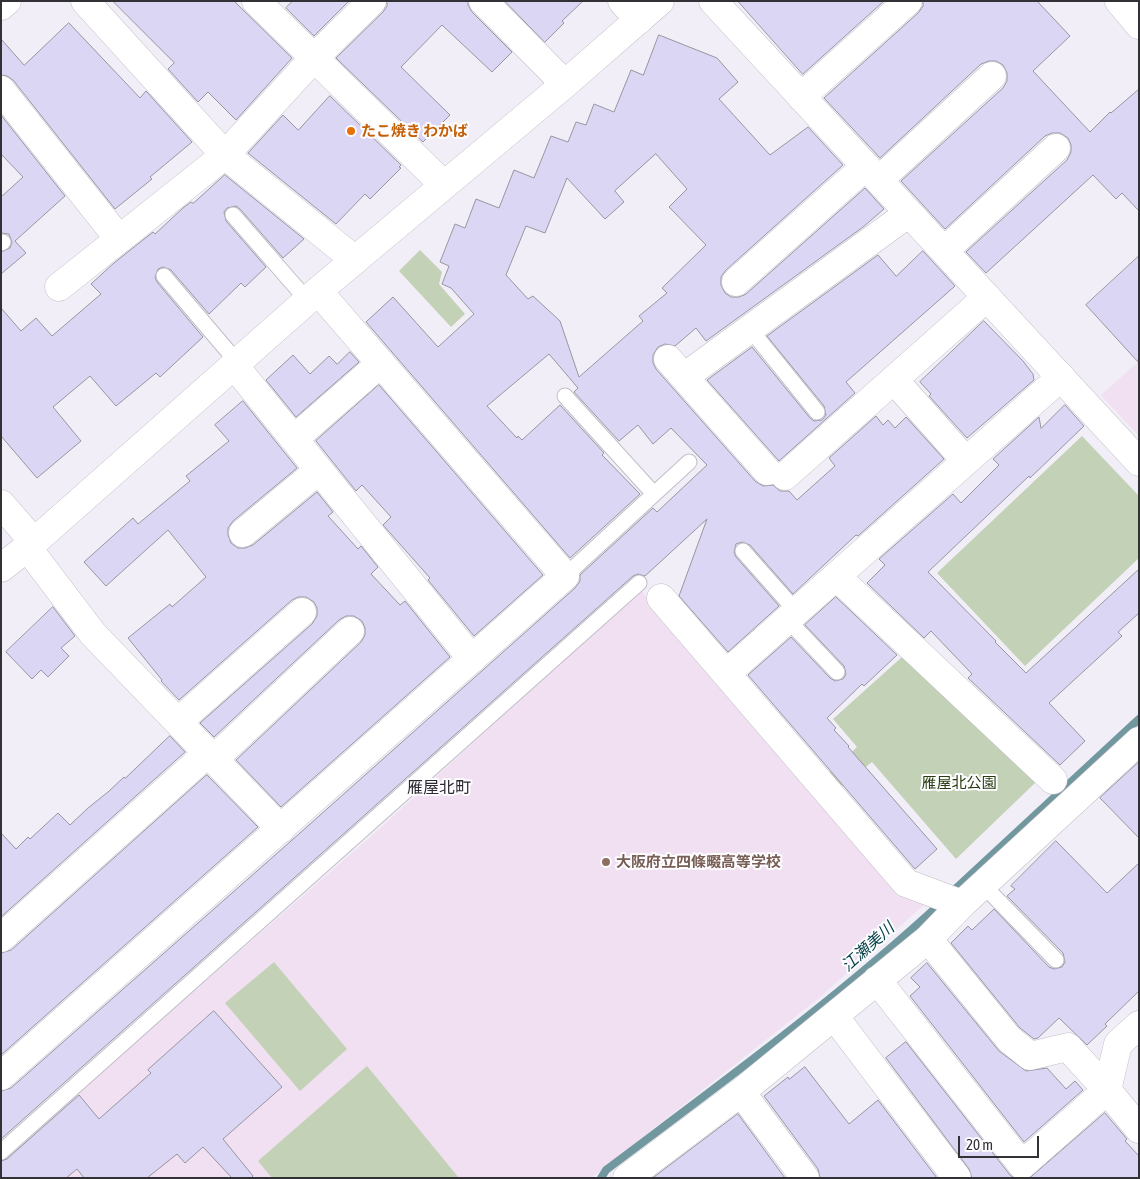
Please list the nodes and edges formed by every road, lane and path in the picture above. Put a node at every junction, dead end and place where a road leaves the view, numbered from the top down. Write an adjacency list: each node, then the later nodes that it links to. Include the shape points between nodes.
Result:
1 (7, 1): 10 (main road)
2 (85, 1): 19 (main road)
3 (256, 1): 13 (main road)
4 (372, 1): 13 (main road)
5 (483, 1): 15 (main road)
6 (660, 1): 11 (main road)
7 (712, 1): 17 (main road)
8 (908, 1): 17 (main road)
9 (1119, 1): 12 (main road)
10 (1, 6)
11 (631, 10): 15 (main road)
12 (1139, 25)
13 (314, 58): 19 (main road); 21 (main road)
14 (992, 76): 20 (main road)
15 (565, 84): 21 (main road)
16 (1, 90): 24 (main road)
17 (801, 97): 20 (main road)
18 (1056, 148): 25 (main road)
19 (225, 155): 24 (main road); 26 (main road)
20 (873, 173): 22 (main road); 28 (main road)
21 (444, 186): 26 (main road)
22 (909, 213): 25 (main road); 32 (main road)
23 (233, 215): 30 (lane)
24 (119, 239): 29 (main road)
25 (944, 251): 31 (main road)
26 (355, 260): 30 (main road)
27 (164, 276): 34 (lane)
28 (736, 282)
29 (59, 287)
30 (313, 296): 33 (main road); 34 (main road)
31 (987, 297): 35 (main road); 36 (main road)
32 (750, 330): 36 (main road, via 676,368 776,474); 38 (lane)
33 (381, 363): 39 (main road); 50 (main road)
34 (236, 364): 39 (main road); 47 (main road)
35 (1061, 377): 40 (main road); 42 (main road)
36 (894, 380): 40 (main road)
37 (565, 396): 44 (lane)
38 (816, 412)
39 (294, 439): 43 (main road)
40 (966, 461): 51 (main road)
41 (689, 462): 44 (lane)
42 (1139, 462)
43 (319, 470): 46 (main road); 56 (main road)
44 (654, 494): 50 (lane)
45 (1, 504): 47 (main road)
46 (243, 534)
47 (30, 544): 49 (main road); 59 (main road, via 93,634)
48 (743, 551): 54 (lane)
49 (1, 568)
50 (565, 576): 56 (main road)
51 (836, 576): 54 (main road); 62 (main road)
52 (650, 591): 58 (main road); 76 (lane)
53 (302, 612): 59 (main road)
54 (792, 615): 57 (lane); 58 (main road)
55 (350, 631): 61 (main road)
56 (472, 659): 63 (main road)
57 (837, 672)
58 (727, 673): 65 (main road, via 906,883)
59 (178, 722): 61 (main road)
60 (1138, 743): 64 (main road)
61 (211, 756): 63 (main road); 66 (main road)
62 (1053, 780)
63 (281, 829): 72 (main road)
64 (983, 885): 65 (main road); 68 (lane)
65 (962, 904): 67 (main road)
66 (1, 938)
67 (928, 938): 69 (main road); 73 (main road, via 1009,1039 1030,1056 1068,1047)
68 (1056, 960)
69 (877, 980): 70 (main road); 73 (main road, via 1022,1165)
70 (834, 1016): 74 (main road); 80 (main road)
71 (1139, 1025): 73 (main road, via 1118,1044)
72 (1, 1076)
73 (1107, 1090): 75 (main road)
74 (741, 1092): 77 (main road); 79 (main road)
75 (1139, 1129)
76 (1, 1152)
77 (656, 1169): 78 (main road)
78 (626, 1178)
79 (805, 1178)
80 (957, 1178)

